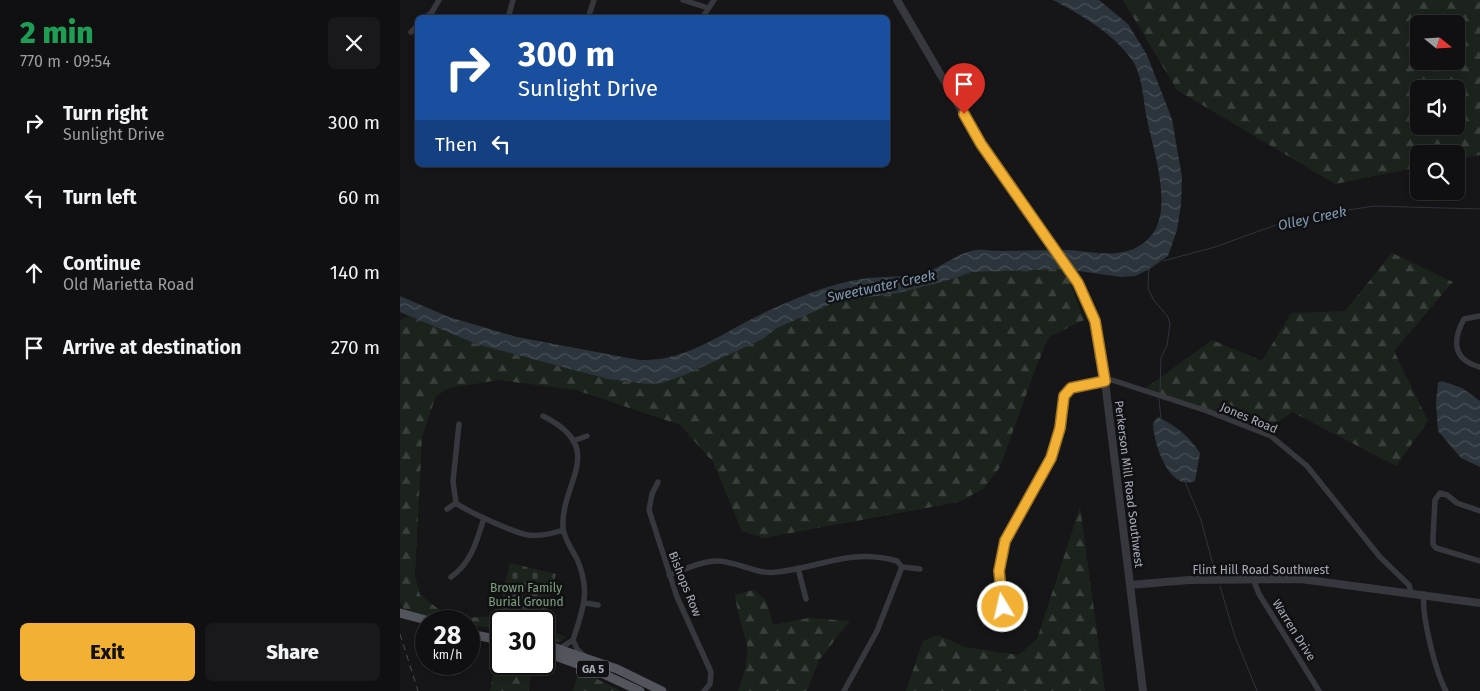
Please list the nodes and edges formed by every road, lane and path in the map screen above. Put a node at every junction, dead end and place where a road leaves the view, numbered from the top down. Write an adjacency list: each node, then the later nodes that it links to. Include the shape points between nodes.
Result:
1 (439, 0): 8 (street)
2 (513, 0): 9 (street)
3 (594, 0): 10 (street)
4 (683, 0): 7 (street)
5 (714, 0): 7 (street)
6 (896, 0): 16 (street, Perkerson Mill Road Southwest, via 981,144 1078,283 1095,321)
7 (708, 8): 11 (street)
8 (428, 15)
9 (509, 15)
10 (589, 15)
11 (704, 15)
12 (415, 27): 13 (street)
13 (411, 32)
14 (1480, 316): 15 (street, via 1464,319 1458,330 1456,346 1468,364)
15 (1480, 368)
16 (1105, 381): 34 (street, Perkerson Mill Road Southwest); 35 (street, Jones Road, via 1136,387 1271,436 1307,466 1380,556 1409,585); 41 (street, via 1071,388 1064,396 1060,428 1051,458 1005,541 999,571)
17 (543, 416): 20 (street, via 561,426)
18 (459, 424): 22 (street, via 452,481)
19 (587, 436): 20 (street)
20 (573, 441): 26 (street, via 578,464 567,500)
21 (658, 482): 31 (street, Bishops Row, via 649,510)
22 (456, 503): 23 (street); 25 (street)
23 (447, 509)
24 (1480, 511): 27 (street, via 1440,493 1435,500 1433,538 1436,548)
25 (484, 518): 26 (street, via 526,535 548,535); 32 (street, via 471,556)
26 (563, 530): 38 (street, via 585,580)
27 (1480, 561)
28 (902, 567): 29 (street, via 897,561 863,555); 30 (street); 54 (street, via 877,631)
29 (798, 568): 31 (street, via 762,572 718,561); 37 (street)
30 (920, 569)
31 (669, 575): 53 (street, Bishops Row, via 711,672 710,684)
32 (451, 577)
33 (1253, 579): 34 (street, Flint Hill Road Southwest); 35 (street, Flint Hill Road Southwest, via 1321,580); 56 (street, Warren Drive)
34 (1130, 585): 55 (street, Perkerson Mill Road Southwest)
35 (1411, 592): 36 (street, Flint Hill Road Southwest)
36 (1424, 594): 39 (street, Flint Hill Road Southwest); 57 (street, via 1429,637)
37 (806, 599)
38 (585, 603): 40 (street); 46 (street)
39 (1480, 603)
40 (598, 605)
41 (1003, 607)
42 (400, 613): 44 (main road)
43 (400, 619): 45 (main road)
44 (415, 619)
45 (415, 621)
46 (574, 640): 48 (street); 50 (street, via 577,649)
47 (555, 648): 48 (main road, GA 5)
48 (559, 649): 50 (main road, GA 5)
49 (555, 656): 51 (main road, GA 5)
50 (586, 657): 52 (main road, GA 5)
51 (640, 691)
52 (662, 691)
53 (704, 691)
54 (844, 691)
55 (1143, 691)
56 (1319, 691)
57 (1446, 691)

